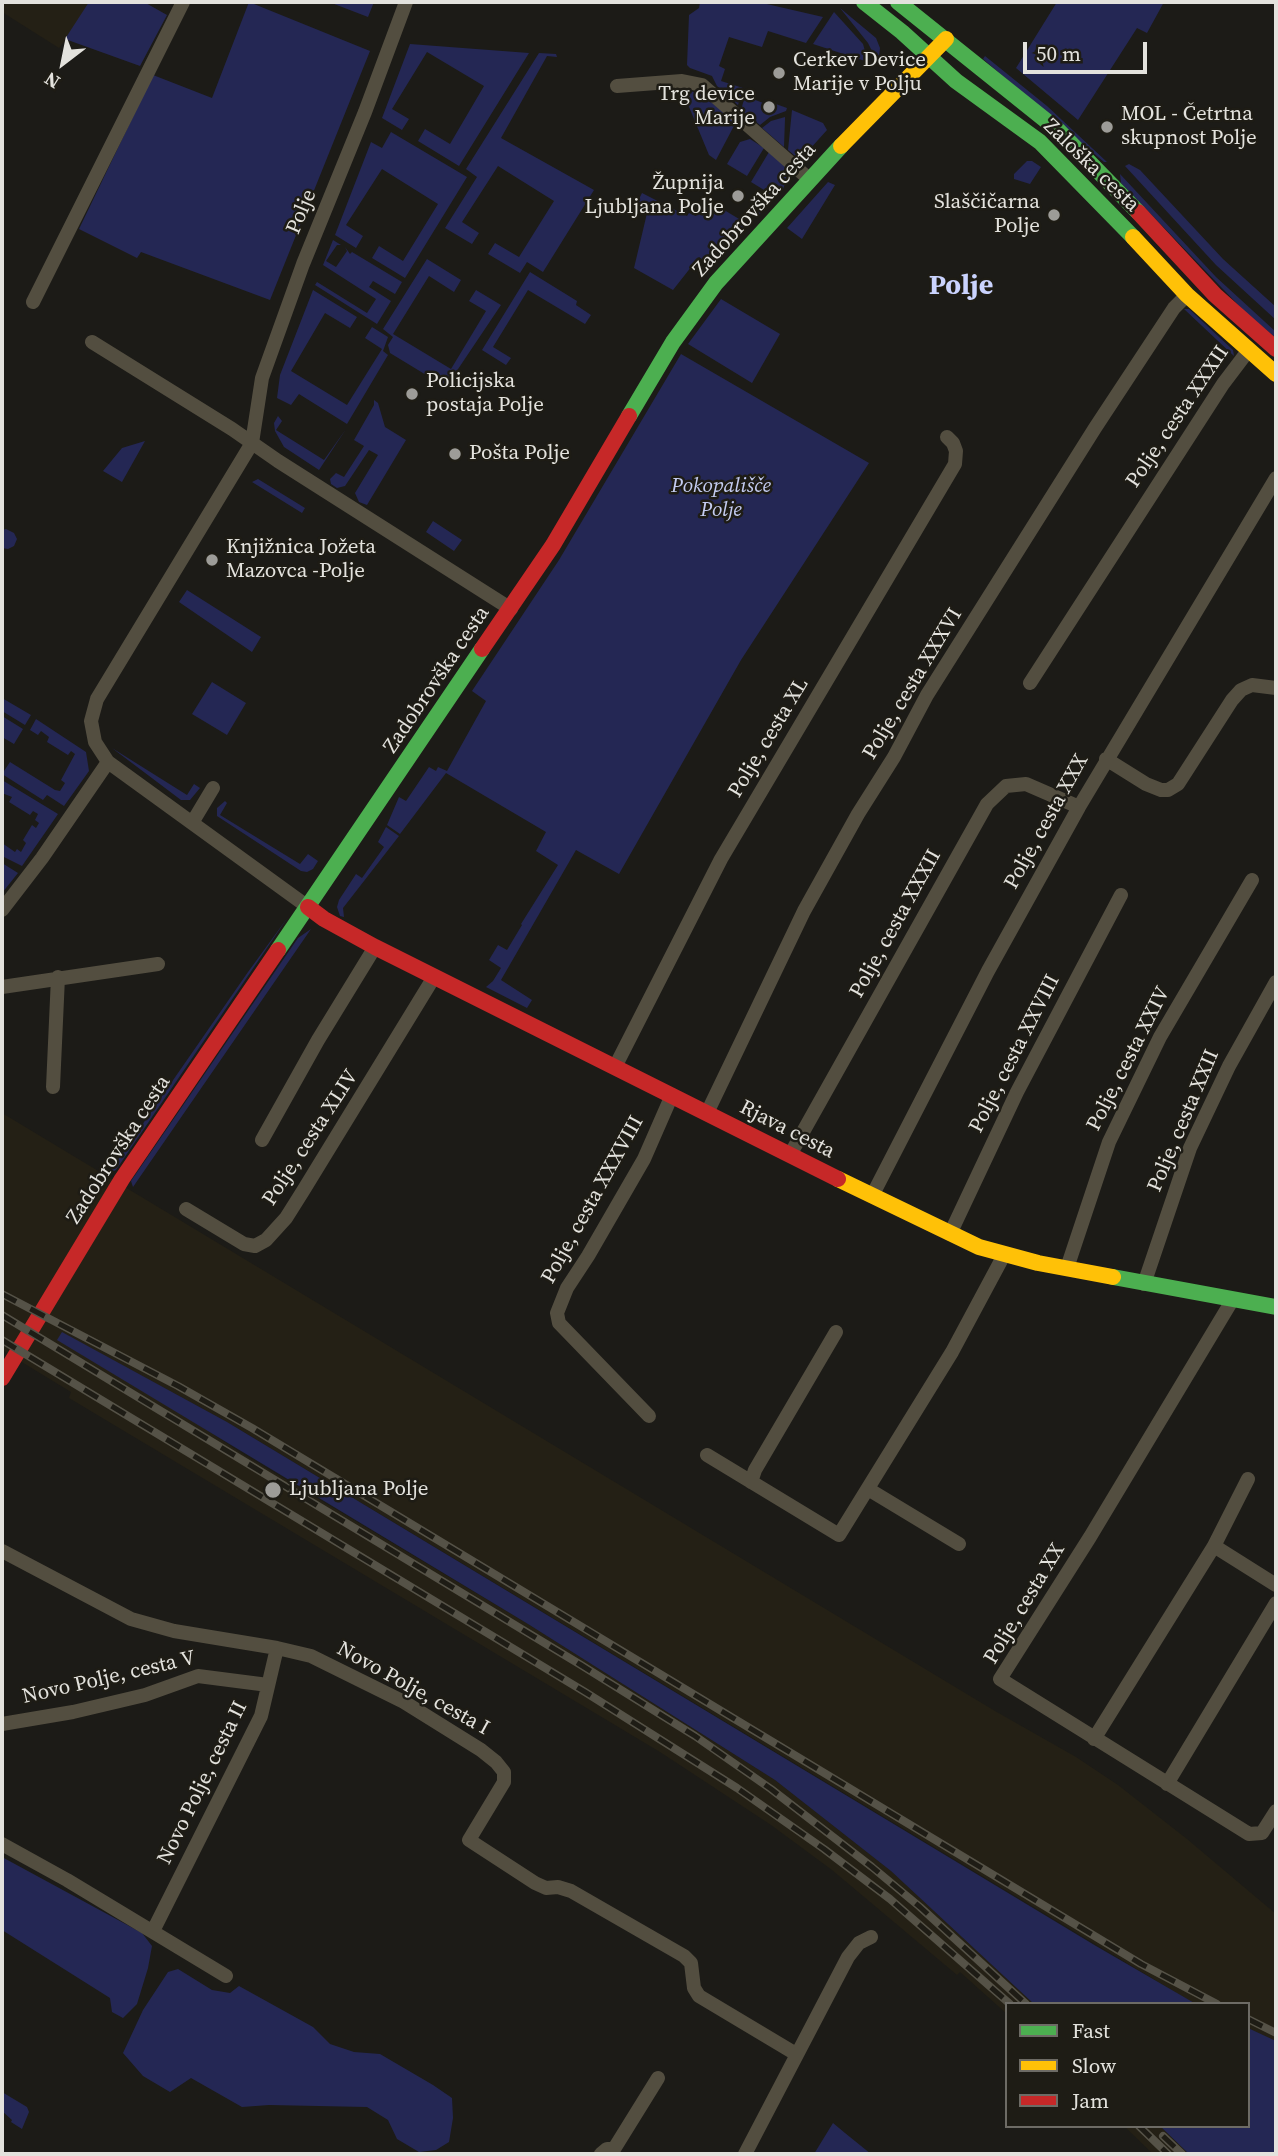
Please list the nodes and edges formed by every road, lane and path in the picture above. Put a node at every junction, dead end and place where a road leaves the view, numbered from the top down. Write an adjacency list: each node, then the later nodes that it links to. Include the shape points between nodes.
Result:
1 (183, 2): 10 (street)
2 (407, 2): 16 (street, Polje, via 262,378)
3 (864, 2): 6 (main road, Zaloška cesta)
4 (898, 2): 5 (main road, Zaloška cesta)
5 (946, 39): 6 (main road, Zadobrovška cesta); 12 (main road, Zaloška cesta, via 1059,131 1215,295)
6 (929, 58): 8 (main road, Zadobrovška cesta); 9 (main road, Zaloška cesta, via 1040,142)
7 (617, 86): 8 (street, via 682,81 702,85)
8 (809, 179): 18 (main road, Zadobrovška cesta, via 716,283 673,342)
9 (1187, 295): 13 (main road, Zaloška cesta); 39 (street, Polje, cesta XXXVI, via 1174,307 1095,428 920,706 804,911)
10 (33, 302)
11 (92, 342): 16 (street)
12 (1276, 349)
13 (1248, 351): 14 (main road, Zaloška cesta); 19 (street, Polje, cesta XXXII)
14 (1276, 374)
15 (947, 437): 36 (street, Polje, cesta XL, via 956,451 955,464 721,859)
16 (252, 443): 18 (street); 22 (street, Polje, via 97,699 92,732)
17 (1276, 478): 21 (street, Polje, cesta XXX)
18 (511, 608): 28 (main road, Zadobrovška cesta)
19 (1030, 683)
20 (1276, 688): 21 (street, via 1252,685 1241,690 1178,785 1168,790 1146,784)
21 (1106, 760): 24 (street, Polje, cesta XXX)
22 (108, 762): 25 (street, Polje); 29 (street)
23 (213, 788): 25 (street)
24 (1079, 807): 41 (street, Polje, cesta XXXII, via 1026,784 1006,786 987,804); 42 (street, Polje, cesta XXX)
25 (192, 823): 28 (street, Polje)
26 (1252, 880): 46 (street, Polje, cesta XXIV, via 1160,1037 1109,1142)
27 (1121, 895): 44 (street, Polje, cesta XXVIII, via 1017,1092)
28 (308, 907): 30 (main road, Rjava cesta); 51 (main road, Zadobrovška cesta, via 122,1179)
29 (2, 910)
30 (375, 947): 33 (main road, Rjava cesta); 40 (street)
31 (158, 964): 32 (street)
32 (58, 977): 35 (street); 37 (street)
33 (434, 977): 36 (main road, Rjava cesta); 43 (street, Polje, cesta XLIV, via 286,1218 266,1240 244,1244)
34 (1276, 982): 47 (street, Polje, cesta XXII, via 1196,1136)
35 (2, 987)
36 (615, 1067): 38 (main road, Rjava cesta)
37 (54, 1087)
38 (672, 1095): 39 (main road, Rjava cesta); 52 (street, Polje, cesta XXXVIII, via 644,1159 567,1288 557,1313 559,1323)
39 (707, 1113): 41 (main road, Rjava cesta)
40 (262, 1140)
41 (790, 1155): 42 (main road, Rjava cesta)
42 (872, 1196): 44 (main road, Rjava cesta)
43 (186, 1209)
44 (950, 1234): 45 (main road, Rjava cesta)
45 (1004, 1255): 46 (main road, Rjava cesta); 56 (street)
46 (1067, 1268): 47 (main road, Rjava cesta)
47 (1144, 1284): 48 (main road, Rjava cesta)
48 (1233, 1299): 49 (main road, Rjava cesta); 65 (street, Polje, cesta XX, via 1000,1679)
49 (1276, 1307)
50 (836, 1332): 55 (street)
51 (2, 1378)
52 (649, 1416)
53 (707, 1455): 55 (street)
54 (1248, 1479): 58 (street)
55 (751, 1482): 56 (street, via 839,1535)
56 (869, 1489): 57 (street)
57 (959, 1544)
58 (1214, 1546): 60 (street); 65 (street)
59 (2, 1551): 62 (street, Novo Polje, cesta I, via 131,1619)
60 (1276, 1585)
61 (1276, 1603): 66 (street)
62 (277, 1648): 63 (street, Novo Polje, cesta II); 72 (street, Novo Polje, cesta I, via 311,1656 348,1673 481,1749 504,1772 504,1782 469,1840 535,1883 571,1891 684,1956 691,1963 699,1996)
63 (268, 1685): 64 (street, Novo Polje, cesta V, via 198,1676 133,1698); 69 (street, Novo Polje, cesta II, via 261,1716)
64 (2, 1724)
65 (1094, 1739): 66 (street)
66 (1167, 1784): 67 (street, via 1249,1834 1262,1833)
67 (1276, 1811)
68 (2, 1844): 69 (street)
69 (153, 1931): 71 (street)
70 (871, 1937): 72 (street, via 848,1957)
71 (226, 1976)
72 (796, 2054): 75 (street)
73 (658, 2078): 74 (street, via 614,2150)
74 (601, 2154)
75 (745, 2154)

